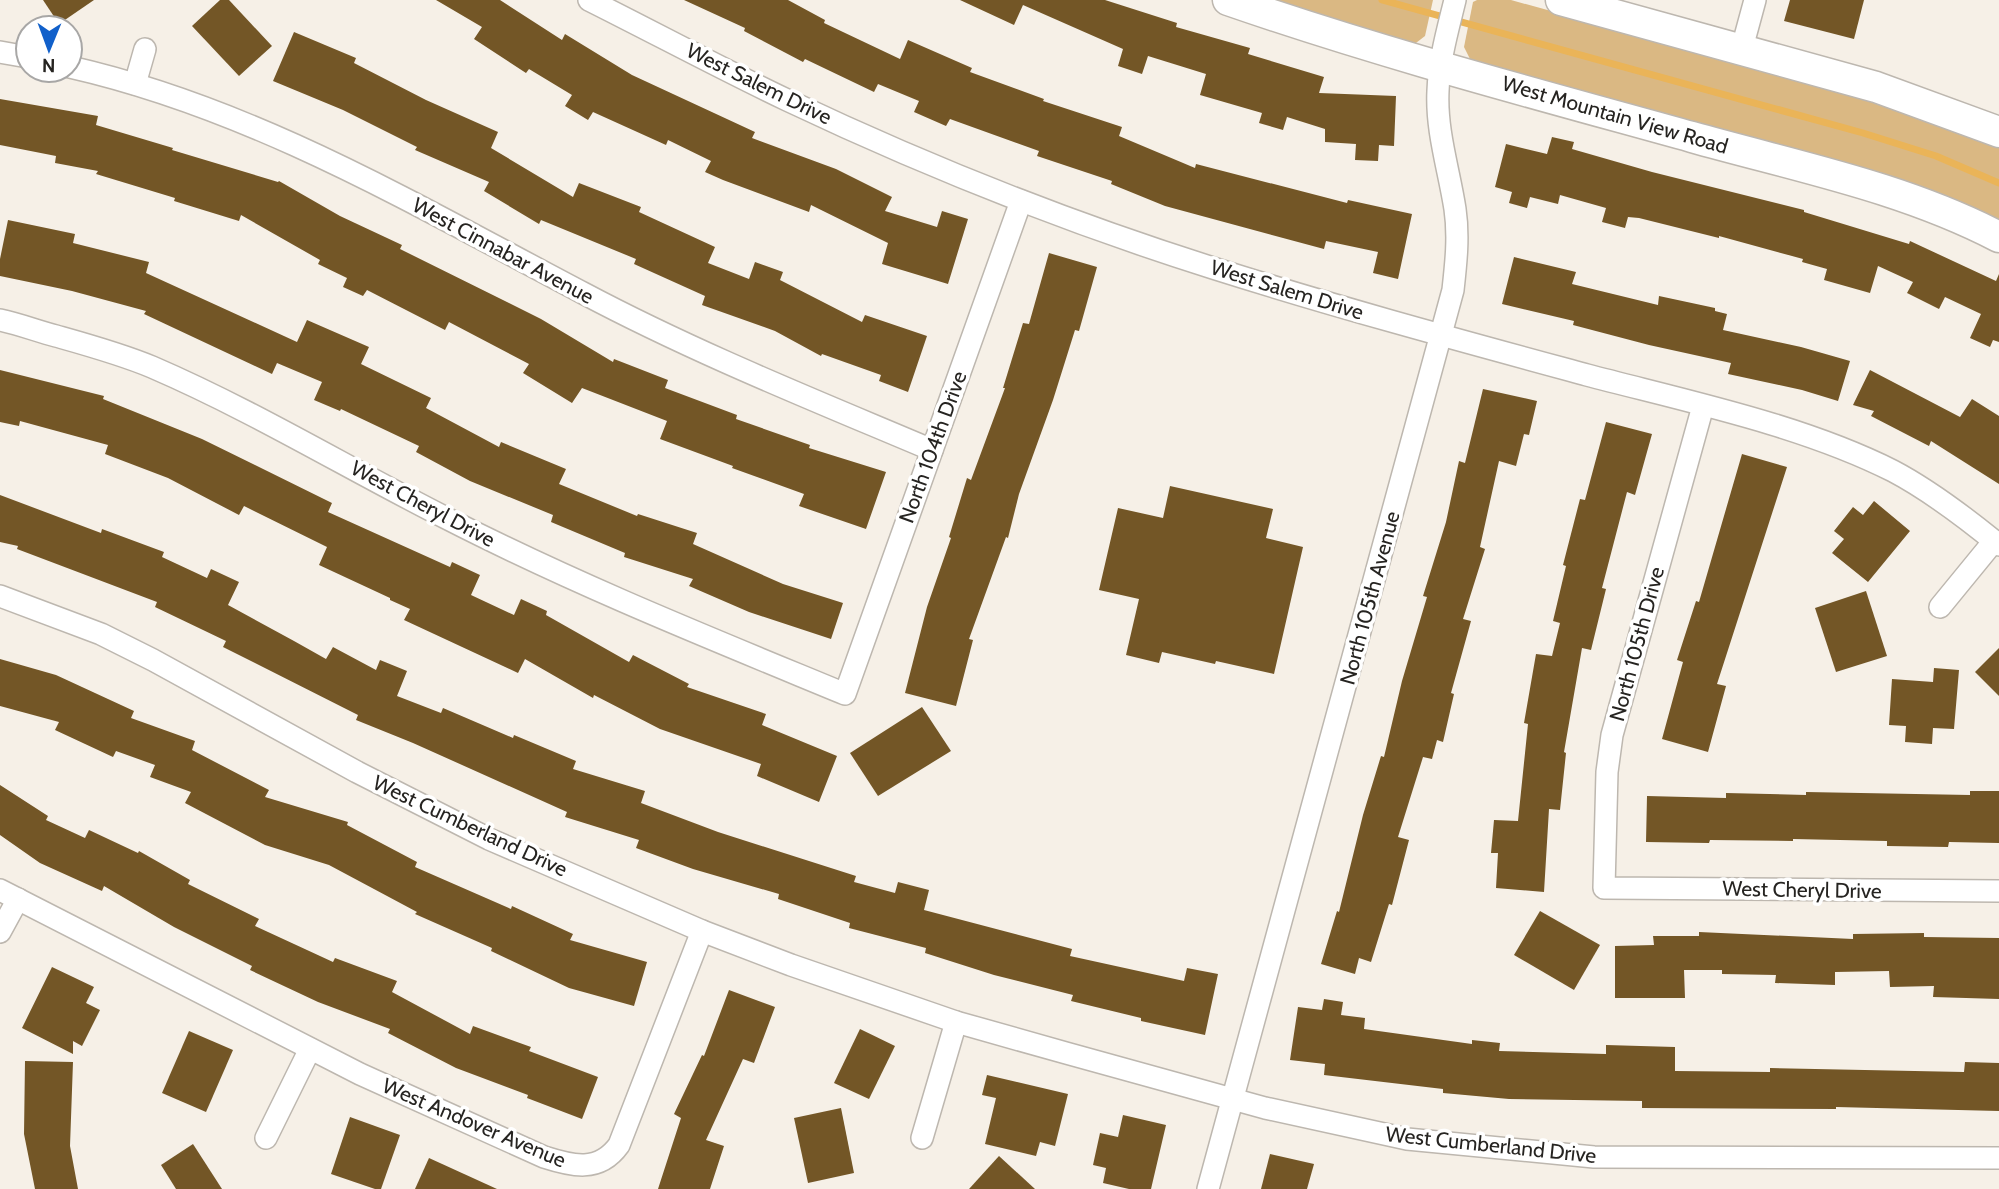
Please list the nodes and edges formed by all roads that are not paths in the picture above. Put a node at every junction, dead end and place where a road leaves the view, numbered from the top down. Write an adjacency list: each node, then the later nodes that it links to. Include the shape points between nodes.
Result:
1 (589, 0): 12 (street, West Salem Drive, via 786,99)
2 (1228, 0): 8 (street, West Mountain View Road)
3 (1455, 0): 8 (street, North 105th Avenue)
4 (1561, 0): 6 (street)
5 (1755, 0): 6 (street)
6 (1742, 48): 11 (street, via 1876,87)
7 (145, 49): 10 (street)
8 (1440, 66): 13 (street, West Mountain View Road, via 1866,184 1960,217); 15 (street, North 105th Avenue, via 1439,116 1457,235 1453,290)
9 (84, 71): 10 (street, West Cinnabar Avenue)
10 (135, 84): 17 (street, West Cinnabar Avenue, via 312,151 650,327)
11 (1999, 132)
12 (1021, 201): 15 (street, West Salem Drive, via 1213,268); 17 (street, North 104th Drive)
13 (1999, 237)
14 (0, 320): 21 (street, West Cheryl Drive, via 149,366 219,397 528,557)
15 (1443, 335): 16 (street, West Salem Drive); 29 (street, North 105th Avenue)
16 (1703, 406): 18 (street, West Salem Drive, via 1842,448 1894,471); 22 (street, North 105th Drive, via 1612,735)
17 (932, 450): 21 (street, North 104th Drive)
18 (1997, 543): 20 (street, West Salem Drive)
19 (0, 596): 25 (street, West Cumberland Drive, via 101,634 477,833)
20 (1940, 607)
21 (845, 694)
22 (1604, 888): 23 (street, West Cheryl Drive)
23 (1999, 891)
24 (9, 894): 26 (street); 28 (street, West Andover Avenue)
25 (702, 931): 27 (street, West Cumberland Drive); 28 (street, West Andover Avenue, via 619,1145 611,1156 591,1164 570,1166 544,1157)
26 (0, 932)
27 (956, 1022): 29 (street, West Cumberland Drive); 31 (street)
28 (310, 1049): 30 (street)
29 (1232, 1099): 32 (street, West Cumberland Drive, via 1407,1139 1594,1157); 33 (street, North 105th Avenue)
30 (266, 1138)
31 (922, 1138)
32 (1999, 1158)
33 (1208, 1189)

